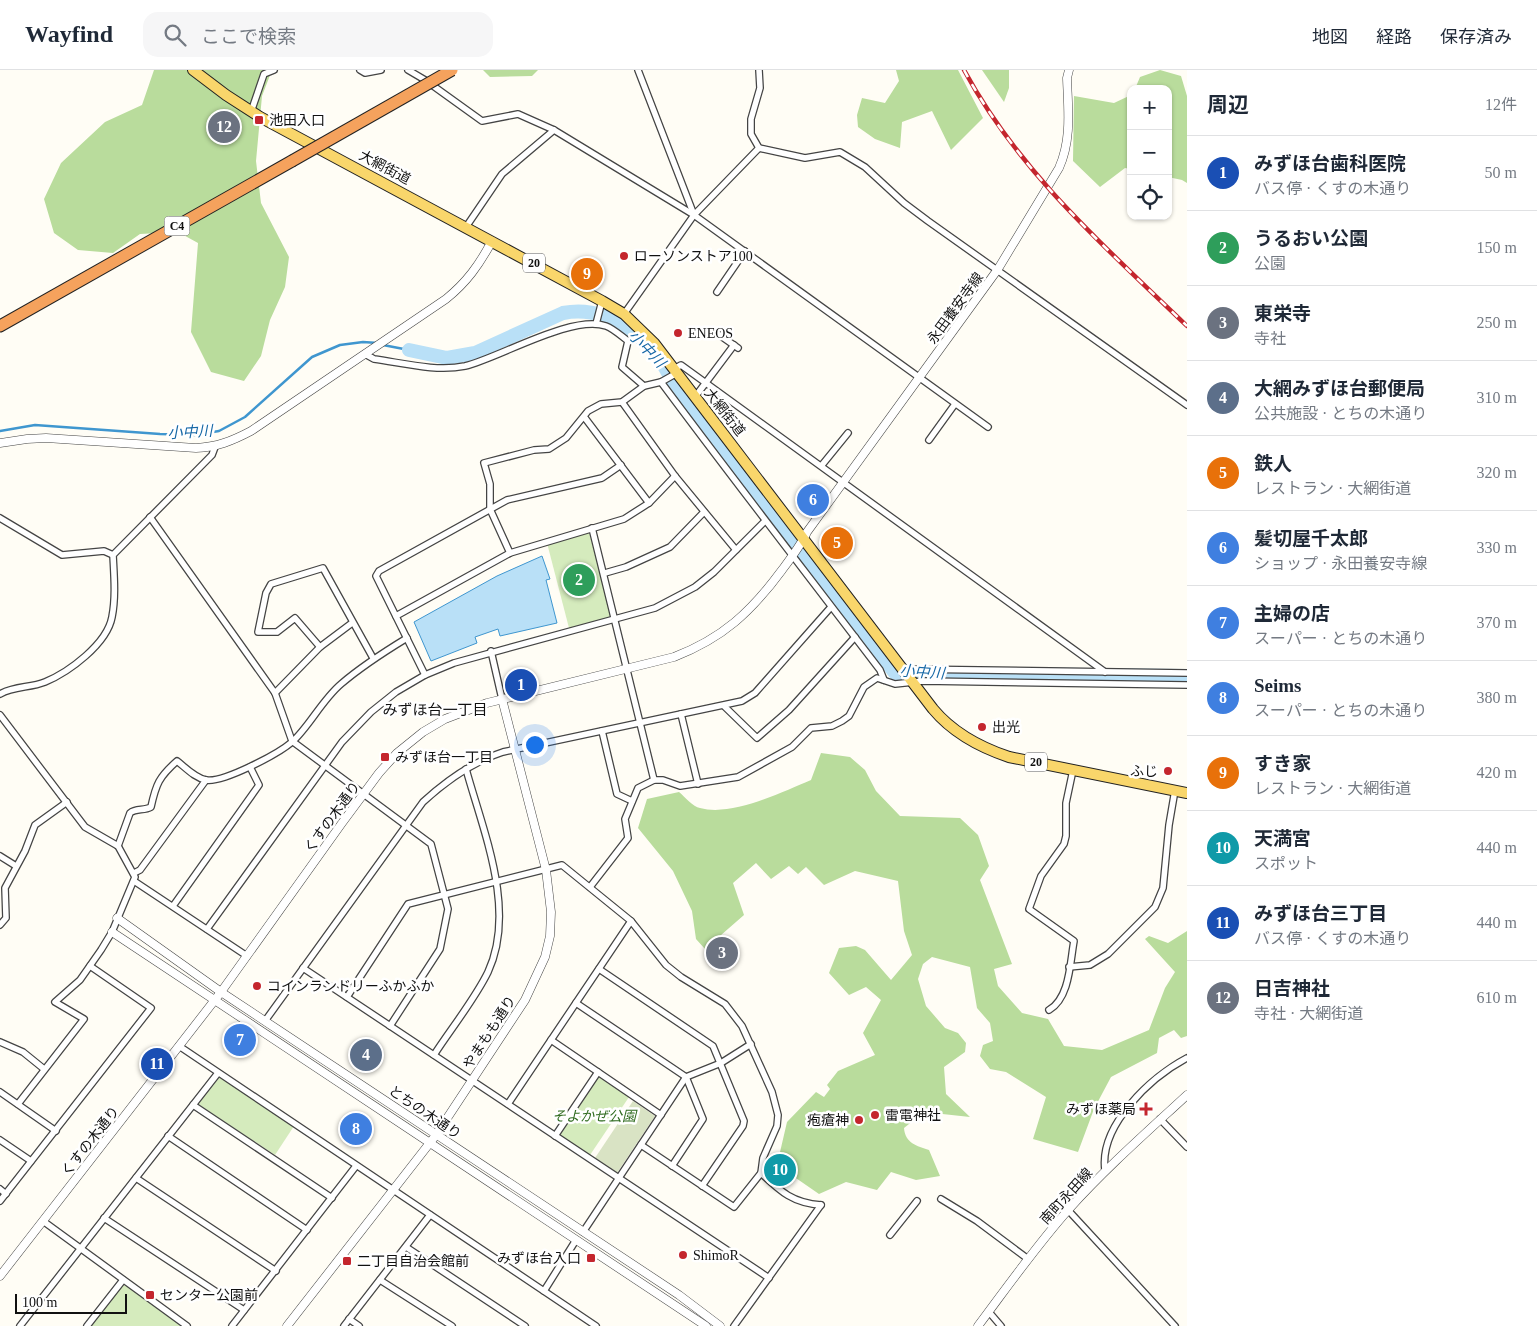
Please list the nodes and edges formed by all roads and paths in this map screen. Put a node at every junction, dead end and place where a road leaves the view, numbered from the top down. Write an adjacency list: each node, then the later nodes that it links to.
1 (194, 70): 10 (main road, 大網街道 / 20)
2 (274, 70): 10 (street)
3 (360, 70): 4 (street)
4 (381, 70)
5 (408, 70): 11 (street)
6 (452, 70): 22 (highway, C4, bridge)
7 (638, 70): 13 (street)
8 (759, 70): 12 (street)
9 (1068, 70): 17 (street, 永田養安寺線)
10 (251, 112): 14 (main road, 大網街道 / 20)
11 (554, 130): 13 (street); 14 (street)
12 (760, 148): 13 (street); 17 (street)
13 (694, 215): 16 (street); 20 (street)
14 (466, 227): 15 (main road, 大網街道 / 20)
15 (492, 241): 19 (main road, 大網街道 / 20); 24 (street)
16 (745, 251): 18 (street); 26 (street)
17 (998, 269): 26 (street, 永田養安寺線); 33 (street)
18 (717, 292)
19 (602, 301): 20 (main road, 大網街道 / 20); 21 (street)
20 (624, 314): 25 (main road, 大網街道 / 20)
21 (596, 324): 24 (street); 29 (street)
22 (0, 326)
23 (718, 334): 28 (street)
24 (365, 354): 39 (street)
25 (675, 371): 27 (street); 28 (street); 30 (main road, 大網街道 / 20)
26 (919, 378): 32 (street); 43 (street, 永田養安寺線)
27 (661, 382): 29 (street); 49 (street)
28 (707, 384): 30 (street); 41 (street)
29 (644, 386): 31 (street)
30 (695, 397): 51 (main road, 大網街道 / 20)
31 (622, 402): 34 (street); 42 (street)
32 (955, 404): 35 (street); 37 (street)
33 (1187, 405)
34 (584, 418): 40 (street); 45 (street)
35 (988, 428)
36 (848, 433): 41 (street)
37 (929, 440)
38 (0, 443): 39 (street)
39 (215, 447): 47 (street)
40 (621, 465): 44 (street); 45 (street)
41 (822, 465): 43 (street)
42 (675, 476): 44 (street); 46 (street)
43 (844, 481): 51 (street, 永田養安寺線); 68 (street)
44 (650, 503): 50 (street)
45 (490, 509): 53 (street); 58 (street)
46 (704, 512): 52 (street); 56 (street)
47 (150, 517): 54 (street); 74 (street)
48 (0, 518): 54 (street)
49 (765, 521): 52 (street); 55 (street)
50 (592, 528): 53 (street); 56 (street)
51 (804, 538): 55 (street, くすの木通り); 67 (main road, 大網街道 / 20)
52 (736, 550): 59 (street)
53 (510, 553): 58 (street)
54 (113, 554): 75 (street)
55 (793, 555): 57 (street); 66 (street, くすの木通り)
56 (605, 573): 59 (street)
57 (831, 607): 61 (street); 77 (street)
58 (396, 616): 62 (street)
59 (615, 619): 64 (street); 66 (street)
60 (352, 624): 63 (street); 63 (street); 65 (street)
61 (855, 637): 71 (street); 77 (street)
62 (407, 638): 65 (street); 70 (street)
63 (320, 647): 74 (street)
64 (491, 651): 70 (street); 76 (street)
65 (373, 658): 82 (street)
66 (627, 669): 76 (street, くすの木通り); 80 (street)
67 (903, 669): 68 (street); 72 (main road, 大網街道 / 20)
68 (1105, 672): 69 (street)
69 (1187, 672)
70 (425, 675): 84 (street)
71 (884, 680): 72 (street); 90 (street)
72 (912, 681): 73 (street); 87 (main road, 大網街道 / 20)
73 (1187, 685)
74 (274, 693): 82 (street)
75 (0, 694)
76 (502, 699): 83 (street, やまもも通り); 93 (street, くすの木通り)
77 (724, 706): 78 (street)
78 (680, 714): 80 (street); 90 (street)
79 (0, 715): 95 (street)
80 (641, 723): 81 (street); 89 (street)
81 (602, 731): 83 (street); 94 (street)
82 (292, 742): 84 (street); 85 (street)
83 (515, 749): 86 (street); 100 (street, やまもも通り)
84 (324, 765): 93 (street); 110 (street)
85 (250, 767): 88 (street); 106 (street)
86 (466, 769): 96 (street); 103 (street)
87 (1073, 770): 91 (main road, 大網街道 / 20); 114 (street)
88 (206, 780): 97 (street); 101 (street)
89 (654, 780): 90 (street); 94 (street)
90 (698, 784)
91 (1175, 790): 92 (main road, 大網街道 / 20); 114 (street)
92 (1187, 793)
93 (363, 794): 96 (street); 112 (street, くすの木通り)
94 (632, 801): 104 (street)
95 (67, 802): 97 (street); 99 (street)
96 (406, 826): 105 (street); 115 (street)
97 (118, 846): 101 (street)
98 (0, 856): 99 (street)
99 (16, 866): 109 (street)
100 (546, 870): 103 (street); 104 (street); 135 (street, やまもも通り)
101 (134, 874): 102 (street)
102 (134, 881): 106 (street); 107 (street)
103 (496, 882): 105 (street); 128 (street)
104 (590, 887): 108 (street)
105 (445, 895): 118 (street); 123 (street)
106 (173, 906): 110 (street)
107 (116, 918): 111 (street); 117 (street, とちの木通り)
108 (631, 921): 116 (street); 126 (street)
109 (0, 925)
110 (207, 929): 112 (street)
111 (112, 932): 113 (street); 119 (street, とちの木通り)
112 (247, 956): 117 (street, くすの木通り)
113 (90, 966): 131 (street); 143 (street)
114 (1069, 967): 121 (street)
115 (304, 968): 118 (street); 122 (street)
116 (598, 969): 120 (street); 130 (street)
117 (221, 992): 119 (street, くすの木通り); 122 (street, とちの木通り)
118 (346, 997): 123 (street)
119 (216, 1000): 127 (street, くすの木通り); 148 (street, とちの木通り)
120 (576, 1003): 124 (street); 134 (street)
121 (1048, 1010)
122 (265, 1021): 144 (street, とちの木通り)
123 (390, 1026): 128 (street)
124 (551, 1040): 132 (street); 139 (street)
125 (0, 1042): 131 (street)
126 (751, 1044): 130 (street); 155 (street)
127 (179, 1046): 133 (street); 169 (street, くすの木通り)
128 (434, 1055): 135 (street)
129 (1187, 1058): 154 (street)
130 (721, 1064): 134 (street); 158 (street)
131 (44, 1068): 138 (street)
132 (598, 1072): 141 (street); 146 (street)
133 (218, 1073): 140 (street); 152 (street)
134 (686, 1077): 141 (street); 153 (street)
135 (473, 1080): 139 (street); 144 (street, やまもも通り)
136 (0, 1092): 138 (street)
137 (1187, 1095): 142 (street, 南町永田線)
138 (18, 1104): 143 (street)
139 (508, 1104): 146 (street)
140 (193, 1105): 145 (street); 162 (street)
141 (661, 1115): 149 (street)
142 (1160, 1119): 150 (street); 154 (street, 南町永田線)
143 (56, 1131): 151 (street)
144 (436, 1135): 148 (street, やまもも通り); 171 (street, とちの木通り)
145 (168, 1136): 156 (street); 170 (street)
146 (555, 1136): 157 (street)
147 (0, 1140): 151 (street)
148 (430, 1143): 160 (street, やまもも通り); 173 (street, とちの木通り)
149 (641, 1145): 153 (street); 157 (street)
150 (1187, 1147)
151 (31, 1161): 161 (street)
152 (356, 1166): 160 (street); 162 (street)
153 (672, 1166): 158 (street)
154 (1105, 1170): 166 (street, 南町永田線)
155 (761, 1173): 158 (street); 179 (street)
156 (136, 1178): 168 (street); 177 (street)
157 (618, 1178): 171 (street); 179 (street)
158 (702, 1186)
159 (0, 1189): 161 (street)
160 (393, 1190): 167 (street); 191 (street, やまもも通り)
161 (6, 1194): 165 (street)
162 (332, 1198): 170 (street)
163 (941, 1199): 176 (street)
164 (917, 1200): 172 (street)
165 (0, 1201)
166 (1068, 1210): 176 (street, 南町永田線); 201 (street)
167 (430, 1215): 174 (street); 182 (street)
168 (104, 1218): 175 (street); 183 (street)
169 (42, 1221): 175 (street); 178 (street, くすの木通り)
170 (307, 1230): 177 (street)
171 (583, 1232): 197 (street, とちの木通り)
172 (890, 1235)
173 (576, 1240): 182 (street); 186 (street, とちの木通り)
174 (406, 1247): 181 (street); 195 (street)
175 (80, 1250): 180 (street); 187 (street)
176 (1028, 1259): 184 (street, 南町永田線)
177 (276, 1270): 183 (street)
178 (0, 1276)
179 (769, 1278): 198 (street)
180 (123, 1280): 188 (street); 189 (street)
181 (380, 1280): 185 (street); 194 (street)
182 (544, 1291): 196 (street)
183 (244, 1310): 190 (street)
184 (989, 1312): 199 (street, 南町永田線); 200 (street)
185 (349, 1319): 192 (street); 193 (street)
186 (703, 1325)
187 (20, 1326)
188 (88, 1326)
189 (188, 1326)
190 (232, 1326)
191 (288, 1326)
192 (344, 1326)
193 (359, 1326)
194 (452, 1326)
195 (525, 1326)
196 (596, 1326)
197 (720, 1326)
198 (734, 1326)
199 (978, 1326)
200 (1001, 1326)
201 (1176, 1326)

